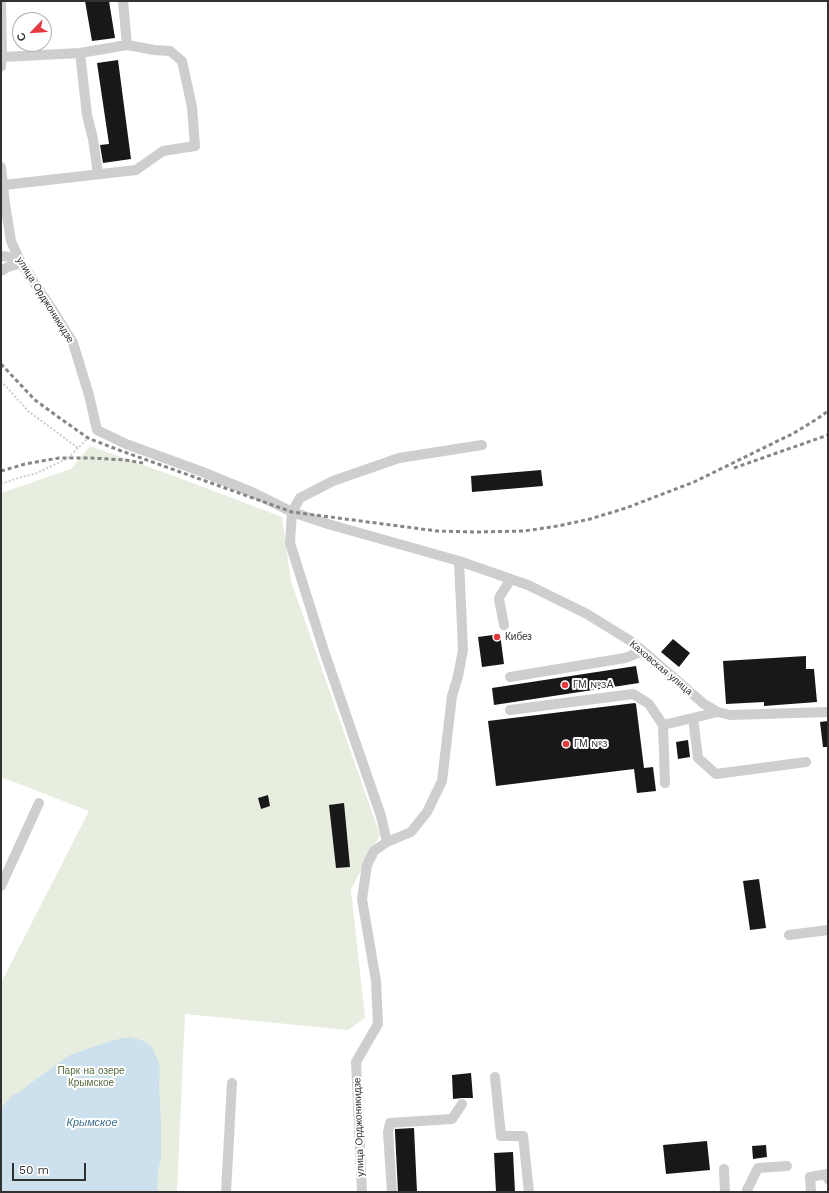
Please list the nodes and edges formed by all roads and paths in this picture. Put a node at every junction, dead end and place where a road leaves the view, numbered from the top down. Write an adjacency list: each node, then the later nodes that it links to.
1 (1, 1): 5 (street)
2 (123, 1): 3 (street)
3 (126, 45): 4 (street); 7 (street)
4 (80, 53): 5 (street); 7 (street)
5 (2, 62)
6 (1, 168): 8 (street, улица Орджоникидзе)
7 (98, 174): 8 (street)
8 (4, 185): 10 (street, улица Орджоникидзе)
9 (1, 256): 10 (street)
10 (21, 263): 11 (street); 13 (street, улица Орджоникидзе)
11 (1, 271)
12 (1, 381): 15 (path)
13 (97, 430): 15 (path); 17 (street, Каховская улица)
14 (482, 446): 17 (street)
15 (78, 448): 16 (path)
16 (1, 484)
17 (292, 512): 18 (street, Каховская улица); 31 (street)
18 (459, 561): 19 (street, Каховская улица); 31 (street)
19 (511, 579): 20 (street); 21 (street, Каховская улица)
20 (504, 625)
21 (643, 651): 22 (street); 24 (street, Каховская улица)
22 (510, 677)
23 (510, 710): 27 (street)
24 (718, 712): 25 (street, Каховская улица); 26 (street)
25 (828, 712)
26 (693, 718): 27 (street); 28 (street)
27 (663, 725): 29 (street)
28 (806, 762)
29 (665, 783)
30 (39, 803): 32 (street)
31 (387, 842): 42 (street, улица Орджоникидзе)
32 (1, 886)
33 (828, 930): 34 (street)
34 (788, 935)
35 (495, 1077): 44 (street)
36 (232, 1083): 41 (street)
37 (462, 1104): 43 (street)
38 (787, 1166): 46 (street)
39 (724, 1169): 45 (street)
40 (828, 1179): 47 (street)
41 (226, 1192)
42 (362, 1192)
43 (392, 1192)
44 (529, 1192)
45 (725, 1192)
46 (747, 1192)
47 (811, 1192)

